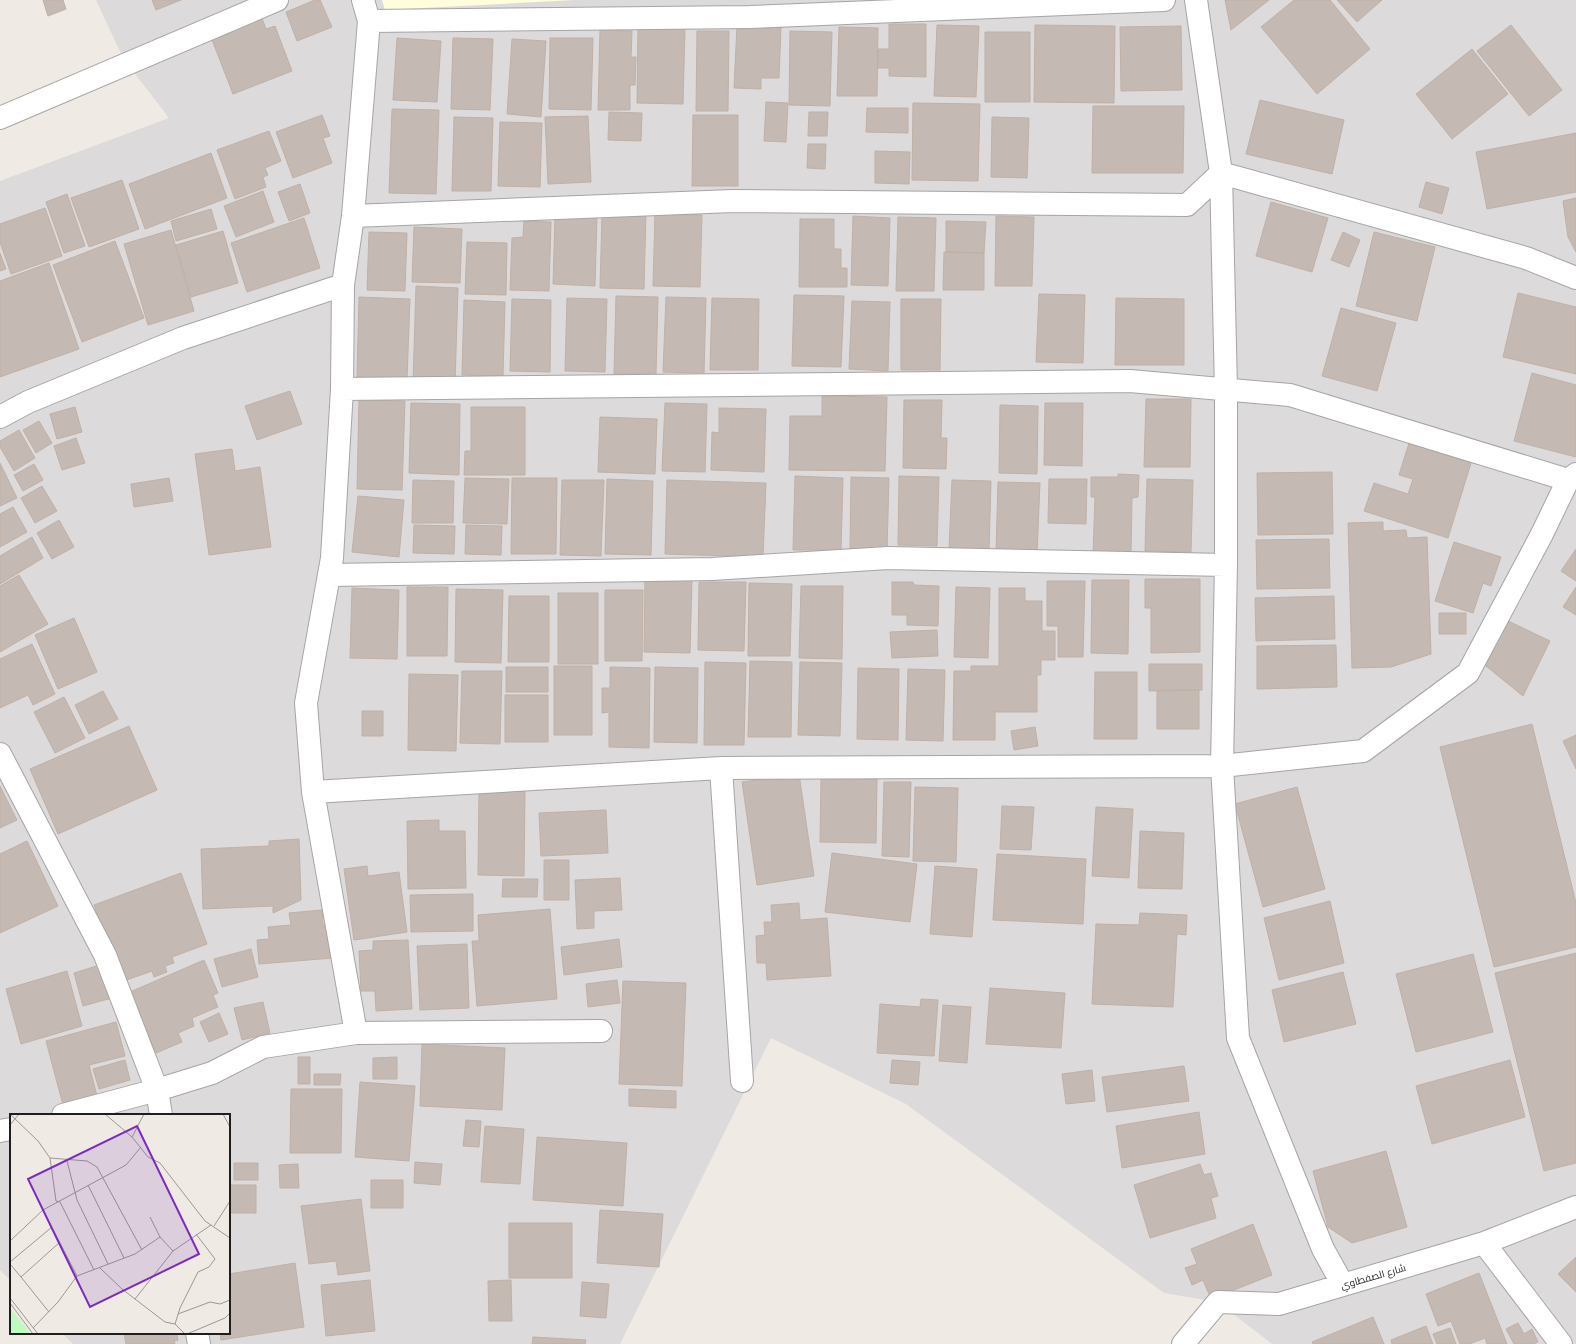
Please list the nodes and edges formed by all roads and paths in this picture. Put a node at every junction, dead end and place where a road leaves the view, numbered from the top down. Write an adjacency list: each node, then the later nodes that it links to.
1 (277, 0): 8 (street)
2 (363, 0): 7 (street)
3 (1164, 0): 5 (street)
4 (1196, 0): 9 (street)
5 (981, 4): 6 (street)
6 (795, 8): 7 (street)
7 (368, 21): 10 (street)
8 (0, 118)
9 (1220, 173): 10 (street); 11 (street); 14 (street)
10 (353, 216): 12 (street)
11 (1576, 278)
12 (343, 285): 13 (street); 15 (street)
13 (342, 389): 14 (street); 18 (street)
14 (1226, 390): 16 (street); 17 (street)
15 (0, 417)
16 (1572, 477): 20 (street)
17 (1226, 565): 18 (street); 20 (street)
18 (329, 575): 22 (street)
19 (0, 754): 26 (street)
20 (1222, 766): 21 (street); 33 (street)
21 (721, 768): 22 (street); 25 (street)
22 (314, 792): 24 (street)
23 (601, 1031): 24 (street)
24 (356, 1033): 26 (street)
25 (742, 1081)
26 (157, 1090): 27 (street); 28 (street)
27 (67, 1114)
28 (161, 1114)
29 (10, 1129): 30 (street)
30 (0, 1132)
31 (1576, 1207): 32 (street, شارع الصفطاوي)
32 (1484, 1243): 33 (street, شارع الصفطاوي); 37 (street)
33 (1343, 1285): 36 (street, شارع الصفطاوي)
34 (197, 1334): 35 (street)
35 (199, 1344)
36 (1183, 1344)
37 (1561, 1344)

